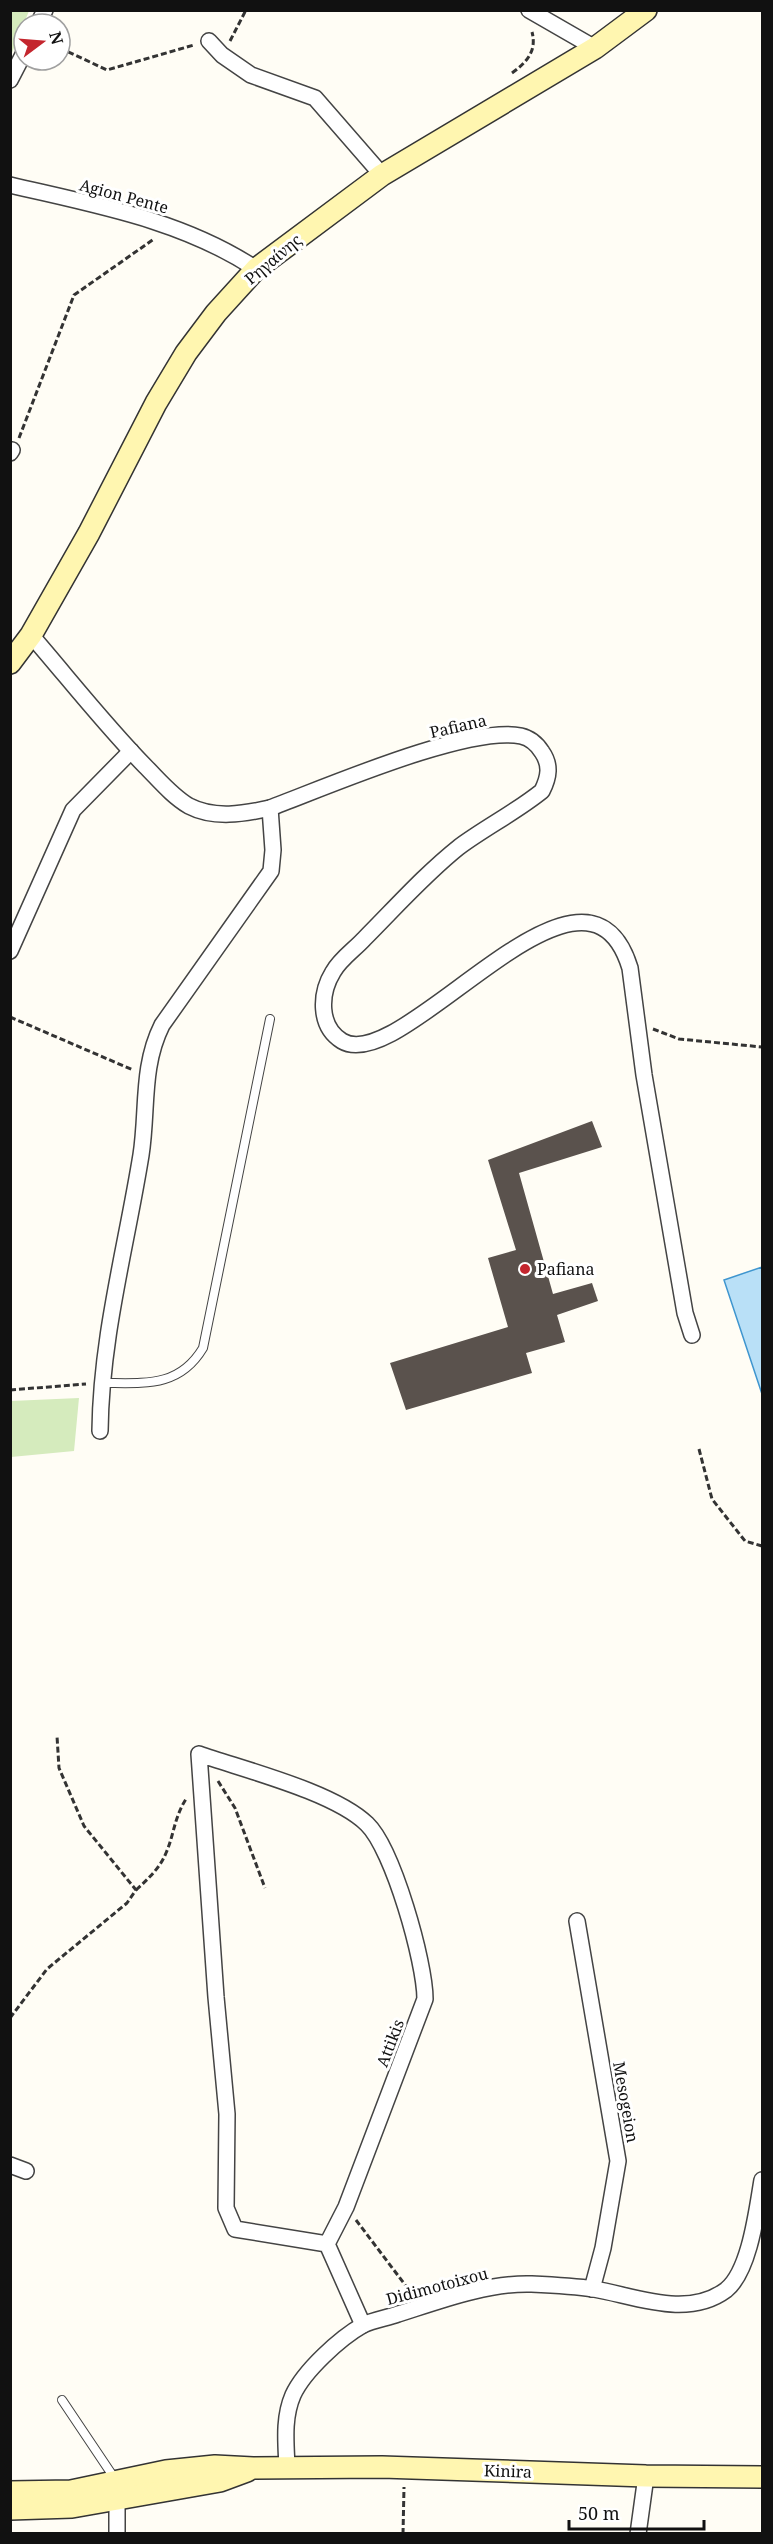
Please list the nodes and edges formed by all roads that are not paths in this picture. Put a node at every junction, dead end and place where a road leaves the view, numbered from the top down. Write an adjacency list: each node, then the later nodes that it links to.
1 (529, 10): 4 (street)
2 (646, 10): 4 (street, Ρηγαίνης)
3 (209, 41): 5 (street)
4 (596, 48): 5 (street, Ρηγαίνης)
5 (382, 175): 7 (street, Ρηγαίνης)
6 (10, 185): 7 (street, Agion Pente)
7 (256, 269): 8 (street, Ρηγαίνης)
8 (31, 636): 9 (street, Ρηγαίνης); 10 (street, Pafiana)
9 (10, 663)
10 (131, 751): 11 (street, Pafiana); 12 (street)
11 (270, 808): 14 (street, Pafiana); 15 (street)
12 (10, 951)
13 (270, 1019): 15 (lane)
14 (692, 1335)
15 (100, 1383): 16 (street)
16 (100, 1431)
17 (577, 1921): 22 (street, Mesogeion)
18 (10, 2165): 19 (street)
19 (26, 2171)
20 (762, 2180): 22 (street, Didimotoixou)
21 (327, 2244): 21 (street, Attikis); 23 (street)
22 (592, 2289): 23 (street, Didimotoixou)
23 (363, 2325): 25 (street, Didimotoixou)
24 (63, 2400): 28 (lane)
25 (287, 2467): 26 (street, Kinira); 28 (street, Kinira)
26 (646, 2476): 27 (street, Kinira); 32 (street)
27 (762, 2477)
28 (117, 2490): 29 (street, Kinira); 30 (street, Kinira); 31 (street)
29 (10, 2492)
30 (10, 2509)
31 (117, 2534)
32 (638, 2534)

